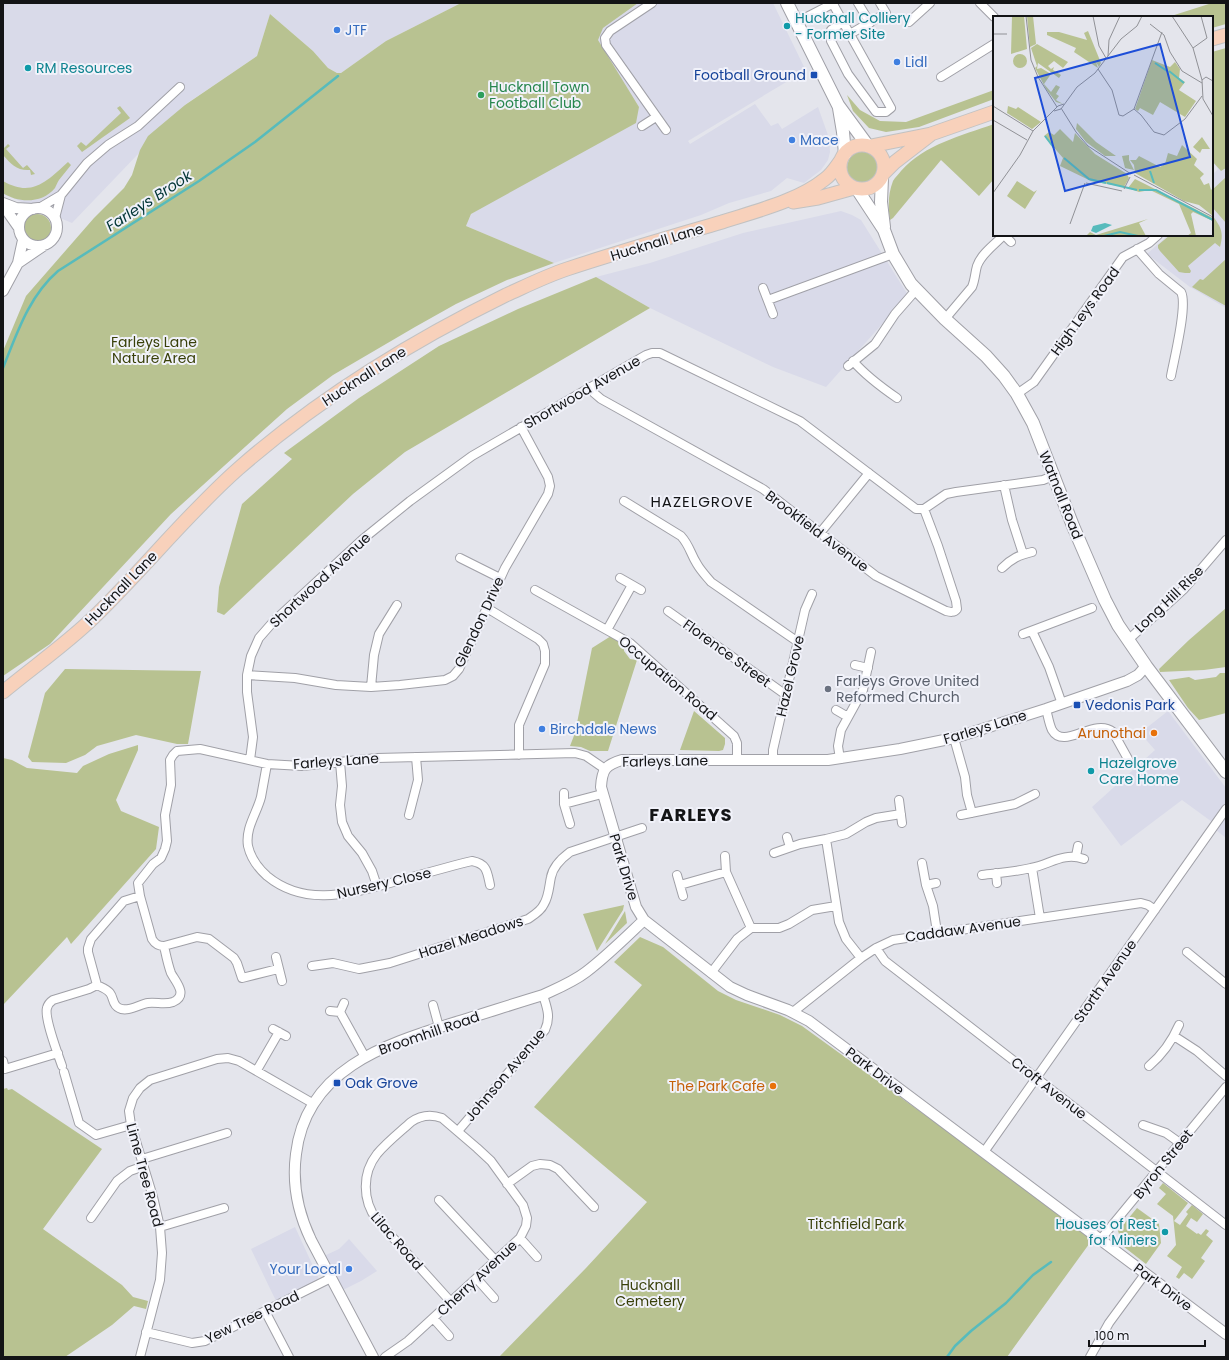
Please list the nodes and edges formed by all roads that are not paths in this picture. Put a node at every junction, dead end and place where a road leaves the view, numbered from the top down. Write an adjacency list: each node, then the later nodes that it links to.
1 (652, 3): 21 (street)
2 (787, 3): 9 (main road)
3 (858, 3): 12 (street)
4 (880, 3): 12 (street)
5 (930, 3): 11 (street)
6 (980, 3): 8 (street)
7 (834, 4): 9 (street); 10 (street)
8 (993, 16)
9 (797, 22): 19 (main road)
10 (843, 22): 13 (street); 13 (street)
11 (909, 22)
12 (870, 23): 13 (street)
13 (850, 34)
14 (1226, 35): 15 (main road)
15 (1213, 39)
16 (993, 45): 17 (street)
17 (941, 77)
18 (180, 87): 29 (street)
19 (838, 105): 25 (main road); 26 (main road)
20 (993, 112): 24 (main road)
21 (656, 117): 22 (street); 23 (street)
22 (642, 126)
23 (666, 130)
24 (931, 134): 25 (main road); 27 (main road)
25 (869, 146): 26 (main road); 27 (main road)
26 (843, 157): 28 (main road); 31 (main road, Hucknall Lane)
27 (883, 176): 28 (main road); 35 (main road, Watnall Road)
28 (856, 189): 31 (main road, Hucknall Lane); 35 (main road, Watnall Road)
29 (61, 195): 32 (street); 33 (street)
30 (3, 204): 32 (street); 34 (street)
31 (775, 205): 86 (main road, Hucknall Lane)
32 (36, 208): 33 (street); 34 (street)
33 (55, 218): 41 (street)
34 (19, 228): 39 (street)
35 (884, 230): 43 (main road, Watnall Road)
36 (1003, 236): 50 (street)
37 (1005, 236): 40 (street)
38 (1157, 236): 42 (street, High Leys Road)
39 (23, 240): 41 (street); 44 (street)
40 (1011, 242)
41 (46, 245): 44 (street)
42 (1137, 249): 51 (street); 53 (street, High Leys Road)
43 (893, 254): 46 (main road, Watnall Road); 48 (street)
44 (18, 263): 47 (street)
45 (763, 288): 48 (street)
46 (916, 290): 50 (main road, Watnall Road); 54 (street)
47 (3, 291)
48 (768, 300): 49 (street)
49 (773, 314)
50 (945, 319): 53 (main road, Watnall Road)
51 (1171, 376)
52 (590, 387): 55 (street, Shortwood Avenue); 56 (street, Shortwood Avenue); 61 (street, Brookfield Avenue)
53 (1017, 394): 57 (main road, Watnall Road)
54 (897, 398)
55 (521, 427): 67 (street, Glendon Drive); 87 (street, Shortwood Avenue)
56 (869, 473): 60 (street, Shortwood Avenue); 61 (street)
57 (1053, 476): 58 (street); 80 (main road, Watnall Road)
58 (1004, 485): 60 (street); 64 (street)
59 (624, 502): 81 (street)
60 (924, 510): 61 (street, Brookfield Avenue)
61 (820, 533)
62 (1226, 540): 80 (street, Long Hill Rise)
63 (1032, 552): 64 (street)
64 (1023, 554): 66 (street)
65 (460, 558): 67 (street)
66 (1002, 568)
67 (500, 578): 74 (street, Glendon Drive)
68 (620, 578): 69 (street)
69 (632, 585): 71 (street); 77 (street)
70 (535, 590): 77 (street, Occupation Road)
71 (641, 590)
72 (812, 594): 81 (street, Hazel Grove)
73 (397, 605): 89 (street)
74 (487, 608): 89 (street, Glendon Drive); 97 (street)
75 (1092, 608): 78 (street)
76 (668, 610): 91 (street, Florence Street)
77 (607, 630): 101 (street, Occupation Road)
78 (1032, 631): 79 (street); 92 (street)
79 (1023, 634)
80 (1128, 640): 84 (main road, Watnall Road)
81 (798, 642): 91 (street, Hazel Grove)
82 (871, 652): 85 (street)
83 (855, 665): 85 (street)
84 (1146, 666): 92 (street, Farleys Lane); 107 (main road, Watnall Road)
85 (868, 668): 95 (street)
86 (28, 671): 88 (main road, Hucknall Lane); 90 (main road, Hucknall Lane)
87 (247, 675): 89 (street, Glendon Drive); 100 (street, Shortwood Avenue)
88 (3, 685)
89 (371, 687)
90 (3, 692)
91 (786, 695): 102 (street, Hazel Grove)
92 (1062, 704): 93 (street, Farleys Lane)
93 (1046, 709): 96 (street, Farleys Lane); 103 (street)
94 (836, 710): 95 (street)
95 (848, 717): 99 (street)
96 (954, 738): 99 (street, Farleys Lane); 114 (street)
97 (520, 755): 98 (street, Farleys Lane); 106 (street, Farleys Lane)
98 (416, 757): 104 (street, Farleys Lane); 116 (street)
99 (840, 759): 102 (street, Farleys Lane)
100 (250, 760): 105 (street, Farleys Lane); 142 (street, Farleys Lane)
101 (737, 760): 102 (street, Farleys Lane); 106 (street, Farleys Lane)
102 (774, 760)
103 (1128, 760)
104 (340, 762): 105 (street, Farleys Lane); 141 (street)
105 (267, 764): 141 (street, Nursery Close)
106 (605, 769): 109 (street, Park Drive)
107 (1226, 772)
108 (564, 793): 112 (street)
109 (602, 794): 112 (street); 121 (street, Park Drive)
110 (1035, 794): 114 (street)
111 (899, 800): 115 (street)
112 (564, 804): 118 (street)
113 (1226, 809): 145 (street, Storth Avenue)
114 (972, 813): 117 (street)
115 (901, 814): 119 (street); 123 (street)
116 (409, 815)
117 (961, 815)
118 (570, 824)
119 (902, 824)
120 (642, 828): 121 (street, Hazel Meadows)
121 (615, 837): 147 (street, Park Drive); 155 (street, Hazel Meadows)
122 (787, 837): 125 (street)
123 (826, 839): 125 (street); 144 (street)
124 (1078, 846): 128 (street)
125 (790, 847): 126 (street)
126 (774, 853)
127 (725, 856): 132 (street)
128 (1076, 856): 129 (street); 131 (street)
129 (1084, 859)
130 (922, 863): 140 (street)
131 (1032, 868): 133 (street); 146 (street)
132 (726, 872): 139 (street); 148 (street)
133 (996, 873): 135 (street); 137 (street)
134 (677, 875): 139 (street)
135 (982, 875)
136 (936, 883): 140 (street)
137 (997, 883)
138 (490, 885): 141 (street, Nursery Close)
139 (680, 885): 143 (street)
140 (926, 885): 149 (street)
141 (377, 886)
142 (140, 896): 150 (street); 160 (street)
143 (683, 896)
144 (836, 906): 148 (street); 154 (street)
145 (1155, 910): 146 (street, Caddaw Avenue); 177 (street, Storth Avenue)
146 (1040, 918): 149 (street, Caddaw Avenue)
147 (644, 920): 157 (street, Park Drive); 161 (street, Broomhill Road)
148 (751, 928): 157 (street)
149 (937, 932): 151 (street, Caddaw Avenue)
150 (164, 946): 156 (street); 160 (street)
151 (876, 948): 154 (street, Caddaw Avenue); 177 (street, Croft Avenue)
152 (1187, 952): 159 (street)
153 (276, 957): 156 (street)
154 (861, 958): 166 (street, Caddaw Avenue)
155 (312, 966)
156 (278, 969): 158 (street)
157 (711, 973): 166 (street, Park Drive)
158 (282, 981)
159 (1226, 984)
160 (97, 985): 171 (street)
161 (543, 995): 168 (street, Broomhill Road); 184 (street, Johnson Avenue)
162 (344, 1003): 165 (street)
163 (432, 1005): 168 (street)
164 (330, 1011): 165 (street)
165 (340, 1012): 172 (street)
166 (793, 1012): 187 (street, Park Drive)
167 (1179, 1025): 170 (street)
168 (439, 1028): 172 (street, Broomhill Road)
169 (279, 1033): 175 (street)
170 (1174, 1036): 174 (street); 176 (street)
171 (58, 1053): 173 (street); 178 (street)
172 (365, 1056): 181 (street, Broomhill Road)
173 (3, 1061)
174 (1149, 1066)
175 (257, 1070): 181 (street, Lime Tree Road); 182 (street, Lime Tree Road)
176 (1226, 1076)
177 (1036, 1078): 187 (street, Storth Avenue); 189 (street, Croft Avenue)
178 (66, 1081): 179 (street); 182 (street)
179 (57, 1083)
180 (1226, 1087): 186 (street, Byron Street)
181 (314, 1104): 202 (street, Broomhill Road)
182 (131, 1125): 188 (street, Lime Tree Road)
183 (1143, 1125): 186 (street)
184 (458, 1131): 190 (street, Cherry Avenue); 205 (street, Lilac Road)
185 (227, 1133): 188 (street)
186 (1180, 1143): 189 (street, Byron Street)
187 (984, 1152): 198 (street, Park Drive)
188 (143, 1163): 194 (street); 196 (street, Lime Tree Road)
189 (1157, 1172): 195 (street, Croft Avenue); 198 (street, Byron Street)
190 (508, 1184): 192 (street); 197 (street, Cherry Avenue)
191 (439, 1200): 200 (street)
192 (594, 1206)
193 (224, 1208): 196 (street)
194 (91, 1218)
195 (1226, 1225)
196 (160, 1227): 208 (street, Lime Tree Road)
197 (520, 1238): 199 (street); 200 (street, Cherry Avenue)
198 (1100, 1240): 201 (street, Park Drive)
199 (537, 1257)
200 (496, 1261): 203 (street, Cherry Avenue)
201 (1145, 1274): 209 (street, Park Drive); 215 (street)
202 (331, 1278): 206 (street, Yew Tree Road); 213 (street, Broomhill Road)
203 (477, 1279): 204 (street); 205 (street, Cherry Avenue)
204 (494, 1298)
205 (451, 1302): 207 (street, Cherry Avenue)
206 (265, 1311): 208 (street, Yew Tree Road); 212 (street)
207 (433, 1318): 210 (street); 214 (street, Cherry Avenue)
208 (146, 1332): 211 (street, Lime Tree Road)
209 (1226, 1334)
210 (450, 1336)
211 (140, 1357)
212 (289, 1357)
213 (373, 1357)
214 (385, 1357)
215 (1090, 1357)

